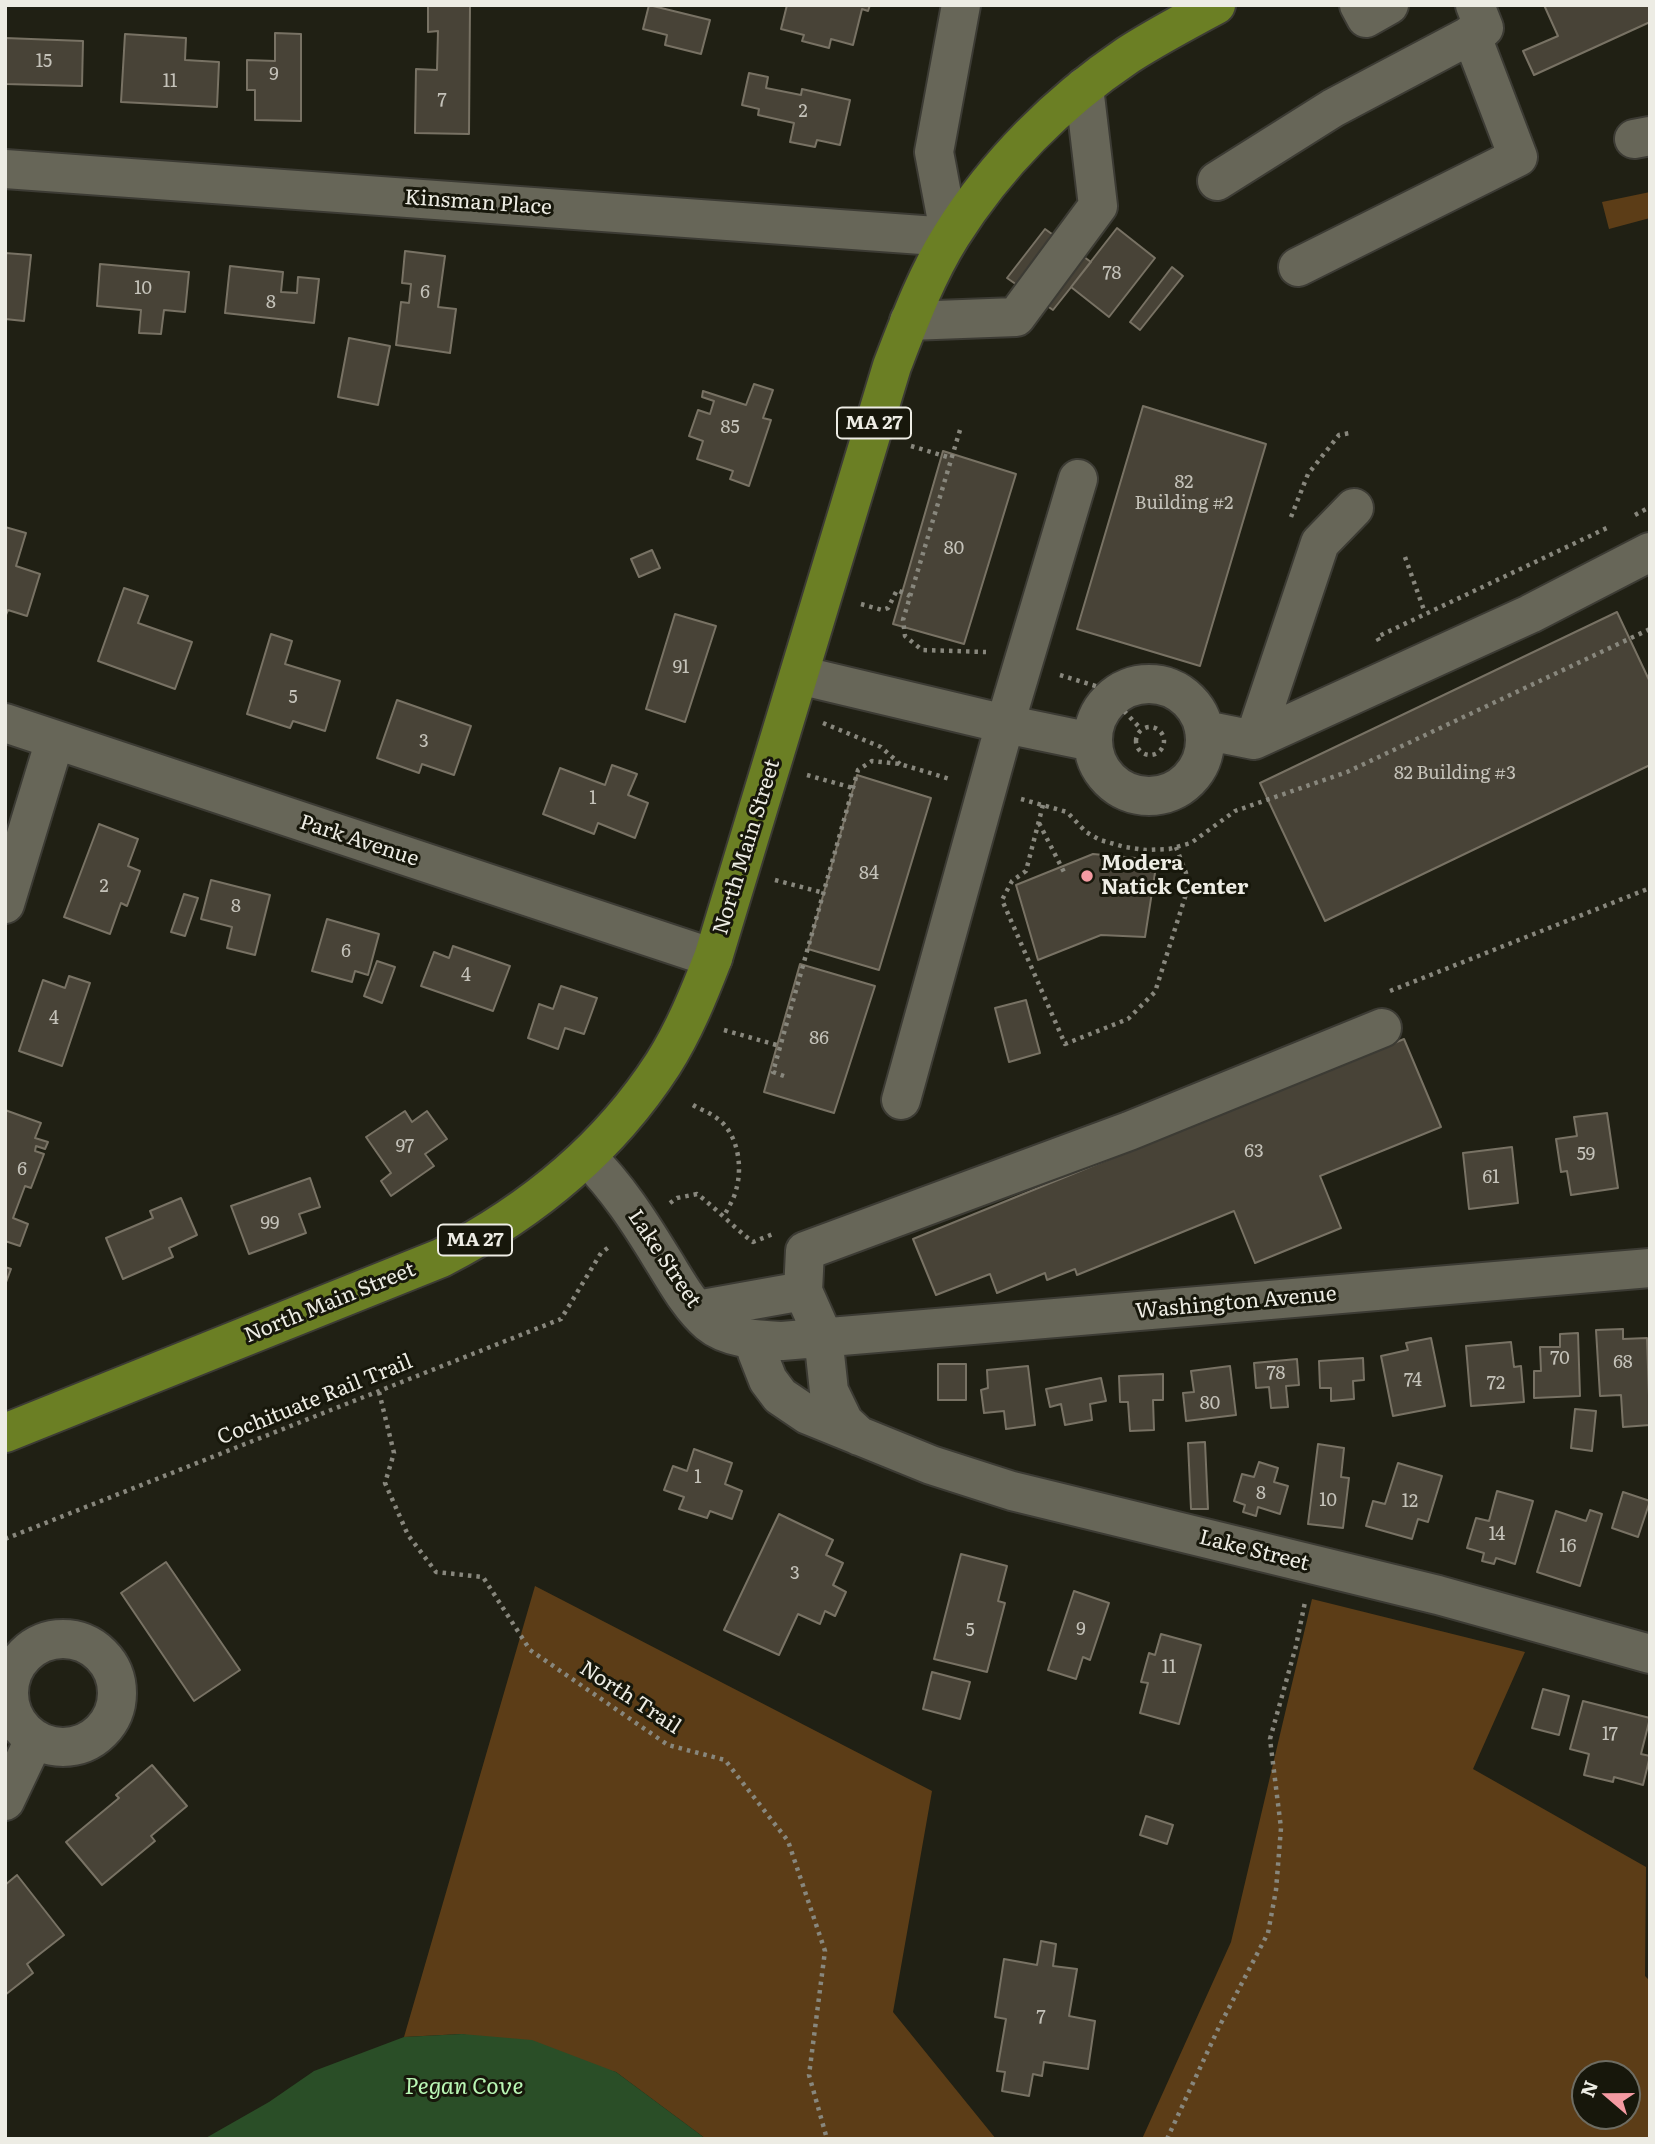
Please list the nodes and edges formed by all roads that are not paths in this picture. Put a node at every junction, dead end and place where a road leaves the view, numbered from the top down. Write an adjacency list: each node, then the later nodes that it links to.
1 (961, 5): 9 (street)
2 (1216, 5): 6 (main road, North Main Street / MA 27)
3 (1359, 5): 4 (street)
4 (1389, 5)
5 (1473, 20): 8 (street); 10 (street)
6 (1083, 87): 9 (main road, North Main Street / MA 27); 11 (street)
7 (5, 169): 9 (street, Kinsman Place)
8 (1217, 181)
9 (950, 237): 11 (main road, North Main Street / MA 27)
10 (1298, 267)
11 (909, 321): 15 (main road, North Main Street / MA 27)
12 (1078, 479): 17 (street)
13 (1354, 508): 20 (street)
14 (1650, 552): 20 (street)
15 (799, 675): 17 (street); 23 (main road, North Main Street / MA 27)
16 (5, 723): 19 (street, Park Avenue)
17 (1005, 724): 21 (street); 25 (street)
18 (1204, 730): 20 (street); 21 (street); 21 (street)
19 (55, 740): 22 (street); 23 (street, Park Avenue)
20 (1254, 740)
21 (1092, 742)
22 (5, 904)
23 (713, 958): 26 (main road, North Main Street / MA 27)
24 (1382, 1028): 28 (street)
25 (901, 1100)
26 (587, 1157): 29 (street, Lake Street); 32 (main road, North Main Street / MA 27)
27 (1650, 1268): 30 (street, Washington Avenue)
28 (803, 1291): 29 (street); 30 (street)
29 (697, 1310): 31 (street, Lake Street)
30 (823, 1336): 31 (street, Lake Street); 33 (street)
31 (756, 1340): 33 (street, Lake Street)
32 (5, 1433)
33 (860, 1438): 34 (street, Lake Street)
34 (1650, 1654)
35 (34, 1740): 36 (street)
36 (5, 1801)

